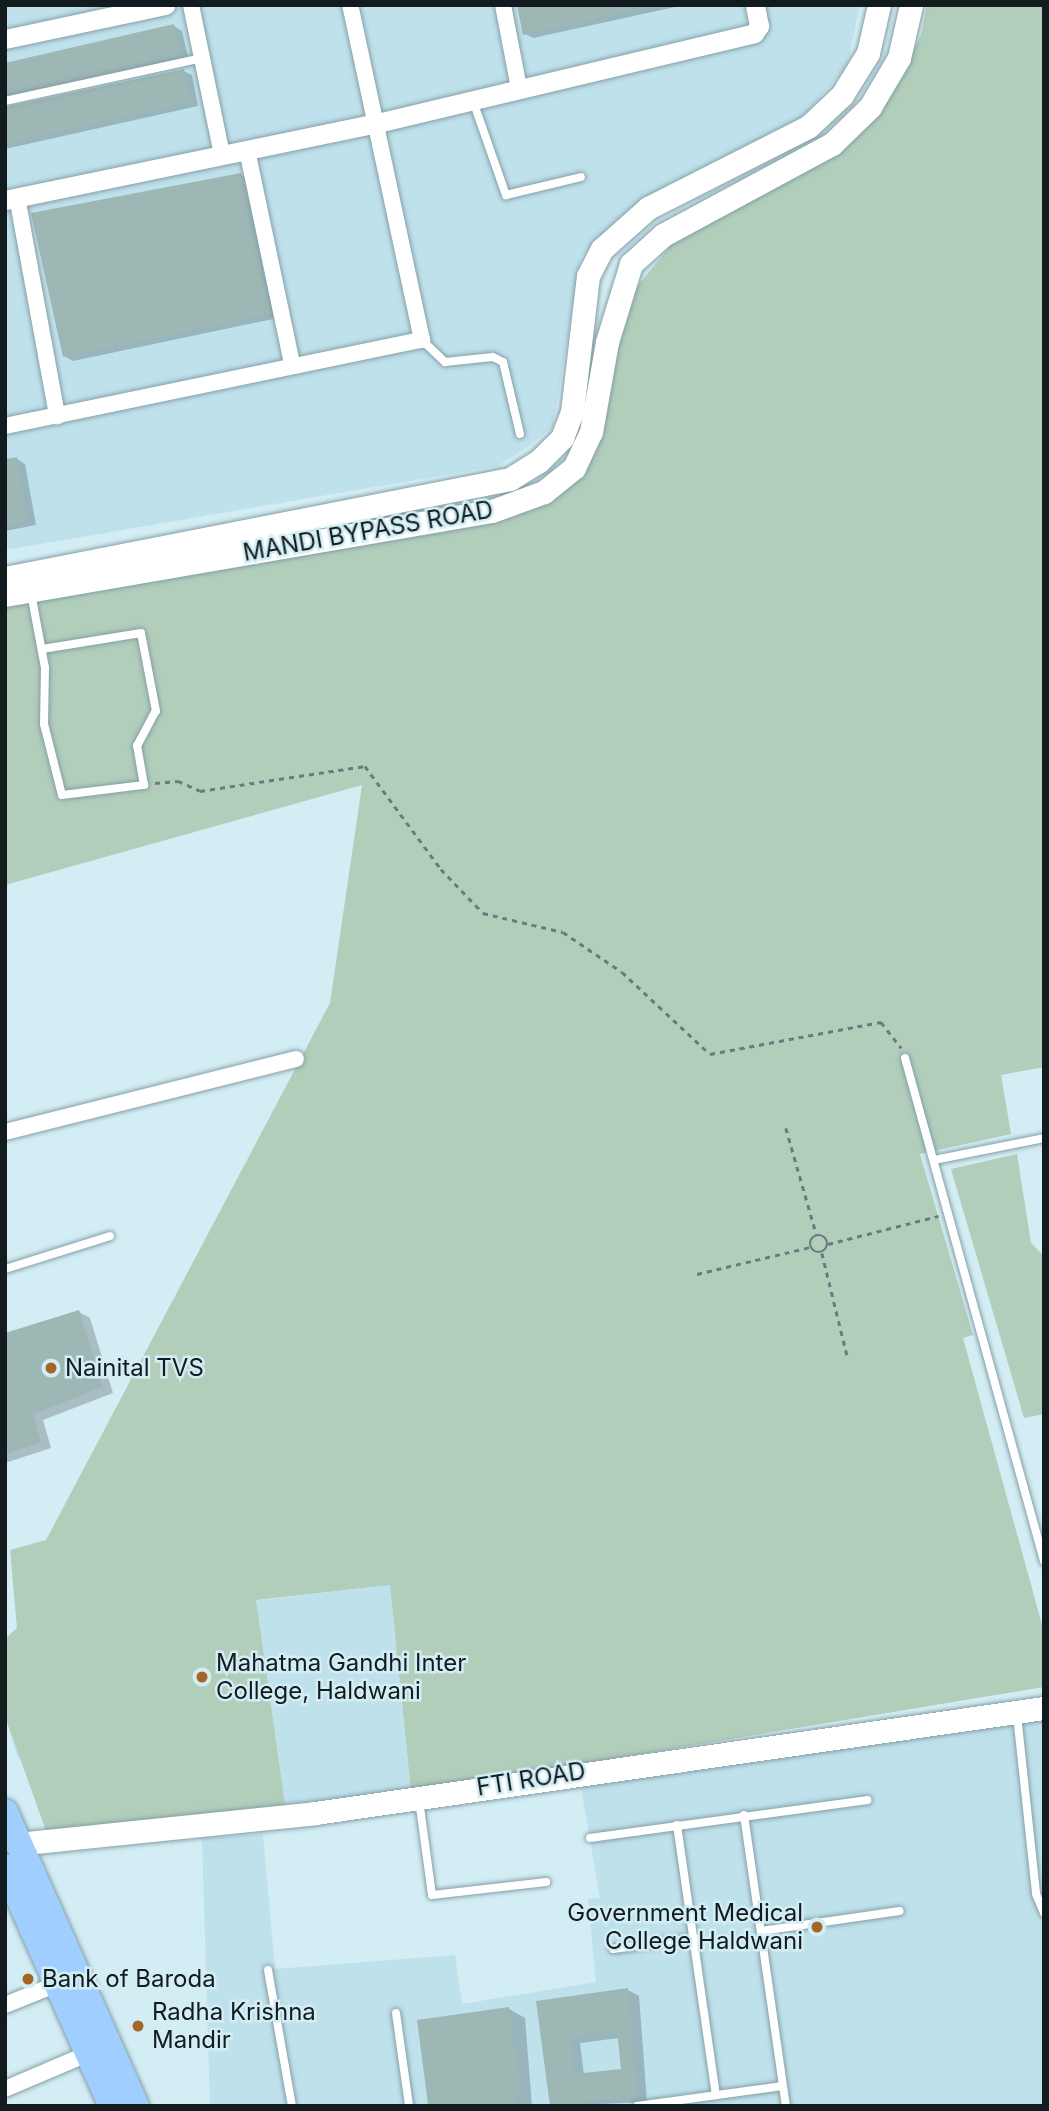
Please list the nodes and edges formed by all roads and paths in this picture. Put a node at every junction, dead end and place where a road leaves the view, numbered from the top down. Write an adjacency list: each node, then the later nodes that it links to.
1 (165, 5): 8 (street)
2 (191, 5): 9 (street)
3 (350, 5): 13 (street)
4 (503, 5): 10 (street)
5 (755, 5): 10 (street)
6 (879, 5): 23 (main road, MANDI BYPASS ROAD)
7 (911, 5): 24 (main road, MANDI BYPASS ROAD)
8 (5, 38)
9 (202, 58): 11 (lane); 15 (street)
10 (519, 88): 12 (street)
11 (5, 101)
12 (473, 101): 13 (street); 16 (lane)
13 (373, 124): 14 (street); 18 (street)
14 (247, 150): 15 (street); 19 (street)
15 (222, 155): 17 (street)
16 (581, 177)
17 (11, 198): 20 (street)
18 (422, 340): 19 (street); 22 (lane)
19 (292, 364): 20 (street)
20 (57, 416): 21 (street)
21 (5, 426)
22 (520, 434)
23 (5, 578)
24 (30, 590): 25 (main road, MANDI BYPASS ROAD); 26 (lane)
25 (5, 595)
26 (42, 649): 27 (lane); 27 (lane)
27 (145, 783): 28 (path)
28 (905, 1058): 33 (lane)
29 (296, 1059): 31 (street)
30 (786, 1128): 36 (path)
31 (5, 1132)
32 (1044, 1138): 33 (lane)
33 (934, 1160): 34 (lane)
34 (948, 1213): 37 (path); 43 (lane)
35 (110, 1236): 40 (lane)
36 (817, 1236): 37 (path); 38 (path)
37 (828, 1244): 39 (path)
38 (810, 1247): 39 (path); 41 (path)
39 (822, 1253): 42 (path)
40 (5, 1269)
41 (698, 1274)
42 (847, 1355)
43 (1044, 1561)
44 (1044, 1708): 45 (main road, FTI ROAD)
45 (1017, 1712): 46 (main road, FTI ROAD); 55 (lane)
46 (418, 1797): 52 (main road, FTI ROAD); 53 (lane)
47 (867, 1800): 49 (lane)
48 (5, 1812): 52 (highway)
49 (744, 1815): 50 (lane); 56 (lane)
50 (677, 1825): 51 (lane); 57 (lane)
51 (590, 1838)
52 (9, 1853): 60 (highway); 69 (highway)
53 (546, 1882)
54 (900, 1911): 56 (lane)
55 (1044, 1913)
56 (761, 1931): 64 (lane)
57 (695, 1938): 58 (lane); 66 (lane)
58 (613, 1949)
59 (268, 1970): 70 (lane)
60 (55, 1985): 61 (street); 63 (highway)
61 (5, 2005)
62 (396, 2013): 71 (lane)
63 (87, 2054): 65 (street); 68 (highway)
64 (783, 2086): 66 (lane); 73 (lane)
65 (5, 2089)
66 (716, 2095): 67 (lane)
67 (655, 2104): 72 (lane)
68 (112, 2106)
69 (136, 2106)
70 (292, 2106)
71 (410, 2106)
72 (637, 2106)
73 (786, 2106)

